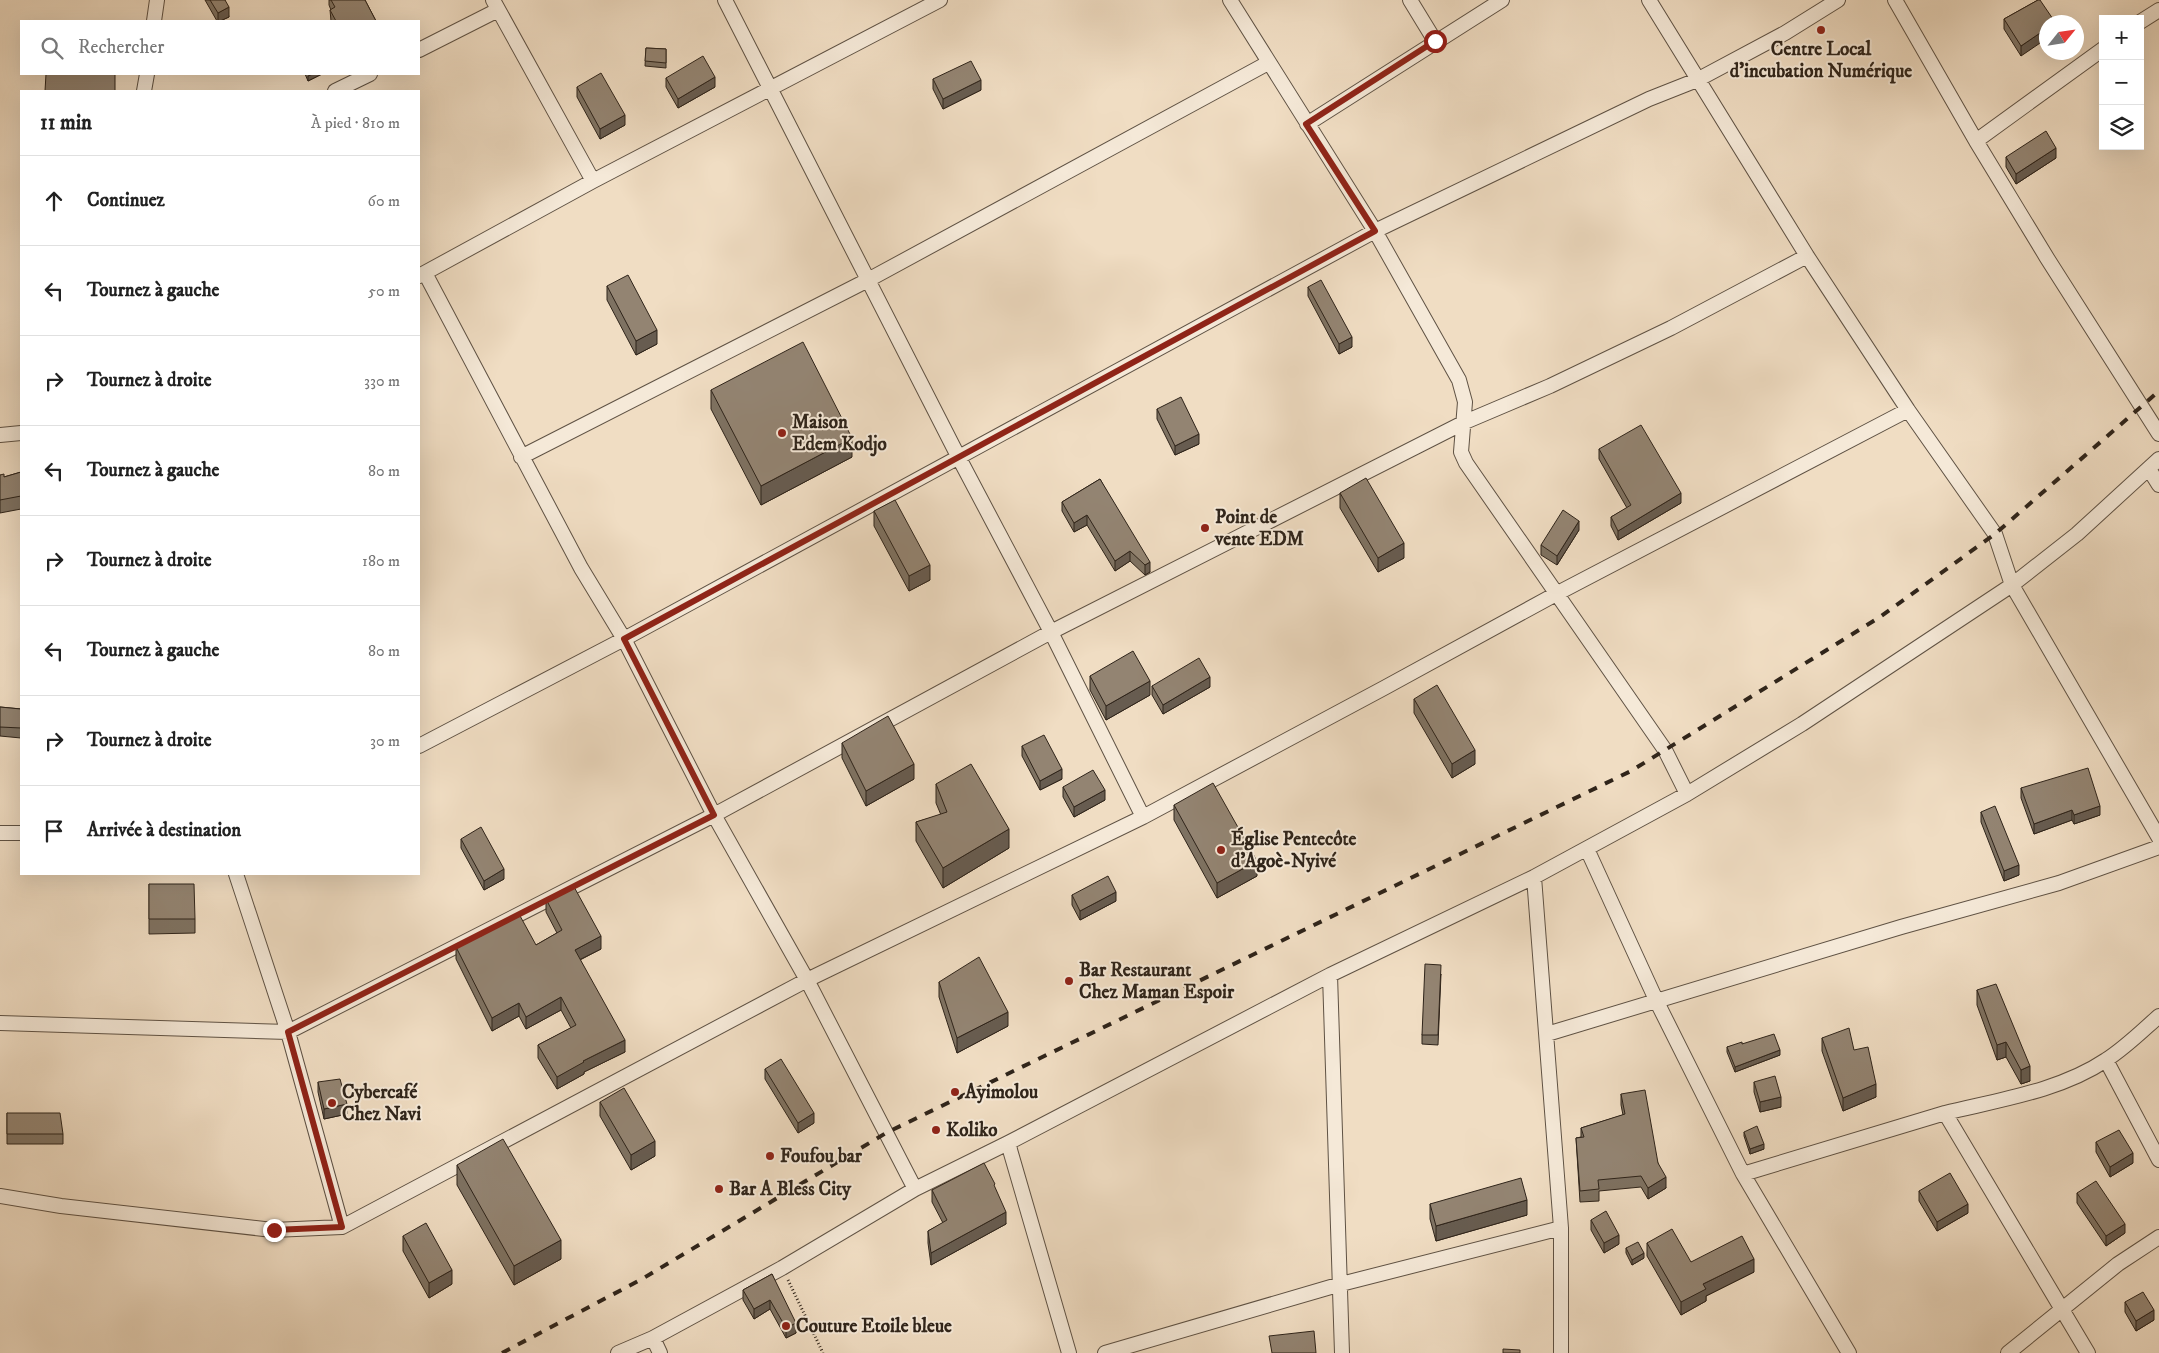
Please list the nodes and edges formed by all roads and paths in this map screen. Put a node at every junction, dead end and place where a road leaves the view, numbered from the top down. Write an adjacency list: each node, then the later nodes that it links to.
1 (157, 0): 13 (street)
2 (725, 0): 21 (street)
3 (940, 0): 21 (street)
4 (1230, 0): 17 (street)
5 (1410, 0): 14 (street)
6 (1502, 0): 14 (street)
7 (1649, 0): 20 (street)
8 (1838, 0): 20 (street)
9 (1895, 0): 25 (street)
10 (496, 5): 15 (street); 26 (street)
11 (2159, 10): 12 (street)
12 (2144, 19)
13 (154, 20)
14 (1435, 41): 24 (street)
15 (420, 49)
16 (2099, 52): 25 (street)
17 (1268, 63): 24 (street); 30 (street)
18 (147, 75): 22 (street)
19 (368, 75): 23 (street)
20 (1697, 80): 27 (street); 28 (street)
21 (772, 89): 26 (street); 30 (street)
22 (144, 90)
23 (337, 90)
24 (1306, 124): 27 (street)
25 (1976, 140): 34 (street)
26 (592, 181): 29 (street)
27 (1375, 231): 32 (street); 37 (street)
28 (1806, 256): 31 (street); 32 (street)
29 (422, 275): 36 (street)
30 (868, 280): 36 (street); 37 (street)
31 (1908, 410): 40 (street); 41 (street)
32 (1464, 422): 41 (street); 42 (street)
33 (20, 433): 35 (street)
34 (2159, 434)
35 (0, 435)
36 (521, 457): 43 (street)
37 (959, 458): 42 (street); 43 (street)
38 (2154, 464): 39 (street); 40 (street)
39 (2159, 485)
40 (2012, 585): 45 (street); 50 (street)
41 (1556, 594): 45 (street); 47 (street)
42 (1051, 632): 46 (street); 47 (street)
43 (624, 639): 44 (street); 46 (street)
44 (420, 745)
45 (1687, 794): 52 (street)
46 (714, 815): 56 (street); 60 (street)
47 (1143, 817): 56 (street)
48 (0, 832): 49 (street)
49 (20, 833)
50 (2159, 838)
51 (2159, 847): 57 (street)
52 (1587, 849): 54 (street); 57 (street)
53 (236, 875): 60 (street)
54 (1534, 877): 55 (street); 61 (street)
55 (1330, 975): 64 (street); 73 (street)
56 (807, 980): 67 (street); 69 (street)
57 (1657, 1002): 61 (street); 66 (street)
58 (2159, 1016): 62 (street)
59 (0, 1024): 60 (street)
60 (288, 1032): 69 (street)
61 (1547, 1034): 70 (street)
62 (2106, 1060): 63 (street); 65 (street)
63 (1945, 1113): 66 (street); 74 (street)
64 (1008, 1143): 67 (street); 79 (street)
65 (2159, 1160)
66 (1743, 1174): 83 (street)
67 (915, 1189): 72 (street)
68 (0, 1196): 69 (street)
69 (342, 1227)
70 (1560, 1228): 73 (street); 82 (street)
71 (2159, 1237): 74 (street)
72 (782, 1268): 75 (street); 78 (path)
73 (1341, 1284): 80 (street); 81 (street)
74 (2063, 1308): 84 (street); 85 (street)
75 (653, 1338): 76 (street); 77 (street)
76 (618, 1353)
77 (660, 1353)
78 (823, 1353)
79 (1069, 1353)
80 (1105, 1353)
81 (1342, 1353)
82 (1561, 1353)
83 (1849, 1353)
84 (2008, 1353)
85 (2088, 1353)

